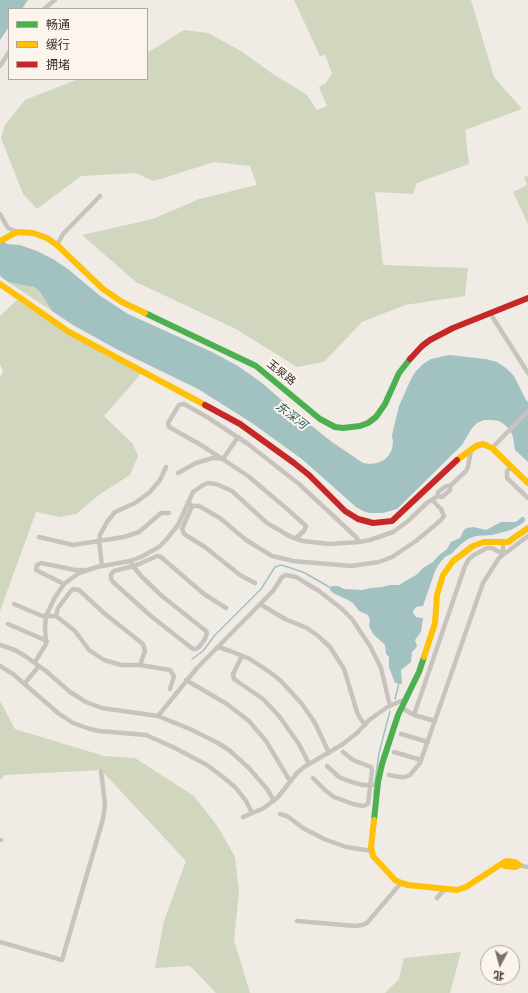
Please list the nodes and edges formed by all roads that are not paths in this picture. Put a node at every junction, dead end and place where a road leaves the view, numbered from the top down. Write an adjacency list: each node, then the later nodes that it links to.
1 (55, 0): 2 (street)
2 (45, 8)
3 (8, 54): 4 (street)
4 (0, 66)
5 (100, 196): 9 (street)
6 (0, 214): 7 (street)
7 (17, 232): 8 (street); 9 (street, 玉泉路)
8 (2, 240)
9 (57, 245): 12 (street, 玉泉路)
10 (0, 284): 17 (street)
11 (528, 298): 12 (street, 玉泉路)
12 (490, 313): 13 (street)
13 (528, 373)
14 (528, 412): 16 (street)
15 (238, 437): 18 (street); 18 (street); 33 (street)
16 (492, 448): 17 (street); 19 (street)
17 (471, 450): 24 (street)
18 (223, 459): 21 (street); 31 (street)
19 (511, 466): 22 (street); 23 (street)
20 (166, 468): 32 (street)
21 (178, 473)
22 (528, 482)
23 (528, 498)
24 (432, 500): 26 (street); 33 (street)
25 (188, 502): 26 (street); 31 (street); 36 (street)
26 (192, 506): 40 (street)
27 (169, 513): 32 (street)
28 (528, 528): 34 (street)
29 (528, 536): 35 (street)
30 (39, 537): 32 (street)
31 (296, 538): 33 (street)
32 (99, 541): 37 (street)
33 (359, 542)
34 (503, 542): 35 (street); 58 (street)
35 (503, 554): 61 (street); 63 (street)
36 (130, 561): 37 (street); 38 (street)
37 (102, 566): 39 (street)
38 (133, 566): 38 (street); 44 (street)
39 (88, 570): 41 (street); 41 (street)
40 (255, 583)
41 (64, 584): 45 (street)
42 (14, 604): 45 (street)
43 (260, 604): 50 (street); 59 (street); 64 (street)
44 (226, 608)
45 (46, 616): 46 (street); 48 (street)
46 (56, 616): 54 (street); 54 (street)
47 (8, 624): 48 (street)
48 (47, 641): 52 (street)
49 (0, 645): 52 (street)
50 (218, 647): 51 (street); 55 (street)
51 (242, 656): 69 (street); 71 (street)
52 (37, 664): 56 (street); 62 (street)
53 (0, 666): 56 (street)
54 (140, 666): 57 (street)
55 (186, 680): 62 (street); 76 (street)
56 (25, 683): 80 (street)
57 (170, 689)
58 (406, 699): 59 (street); 60 (street)
59 (390, 706): 64 (street)
60 (402, 708): 61 (street); 78 (street)
61 (414, 715): 63 (street)
62 (158, 716): 79 (street)
63 (435, 721): 66 (street)
64 (365, 725): 69 (street)
65 (401, 734): 66 (street)
66 (428, 742): 70 (street)
67 (343, 752): 77 (street)
68 (394, 752): 70 (street)
69 (329, 753): 71 (street)
70 (421, 760): 74 (street)
71 (309, 764): 76 (street)
72 (327, 766): 77 (street)
73 (101, 771): 90 (street)
74 (389, 774)
75 (313, 778): 77 (street)
76 (290, 781): 79 (street)
77 (370, 785): 78 (street)
78 (378, 785): 83 (street)
79 (274, 801): 80 (street)
80 (252, 813): 82 (street)
81 (280, 814): 83 (street)
82 (243, 817)
83 (372, 851): 86 (street)
84 (519, 865): 85 (street); 87 (street)
85 (528, 866)
86 (401, 883): 87 (street); 89 (street)
87 (445, 889): 88 (street)
88 (437, 898)
89 (297, 921)
90 (0, 942)

